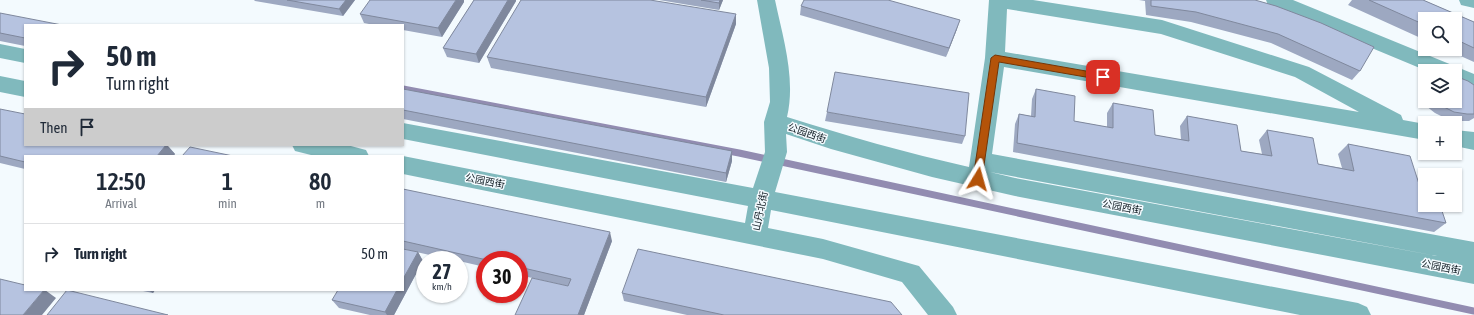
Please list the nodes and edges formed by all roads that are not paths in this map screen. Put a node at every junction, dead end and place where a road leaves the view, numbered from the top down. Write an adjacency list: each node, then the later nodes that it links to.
1 (766, 0): 14 (street, 山丹北街)
2 (995, 0): 8 (street); 16 (street)
3 (1275, 0): 9 (street)
4 (1468, 0): 5 (street)
5 (1474, 2)
6 (0, 51): 7 (street)
7 (24, 56)
8 (995, 58): 16 (street); 22 (street)
9 (1430, 64)
10 (1462, 77): 11 (street)
11 (1474, 82)
12 (1, 86): 13 (street)
13 (24, 90)
14 (775, 122): 22 (street, 公园西街); 23 (street, 山丹北街)
15 (404, 131): 23 (street)
16 (1418, 131)
17 (1462, 139): 18 (street)
18 (1474, 141)
19 (308, 146): 20 (street)
20 (353, 155)
21 (404, 165): 24 (street, 公园西街)
22 (979, 170): 25 (street); 26 (street, 公园西街)
23 (763, 193): 24 (street, 山丹北街); 28 (street)
24 (755, 235): 27 (street, 山丹北街)
25 (1474, 252)
26 (1474, 273)
27 (944, 315)
28 (1358, 315)

